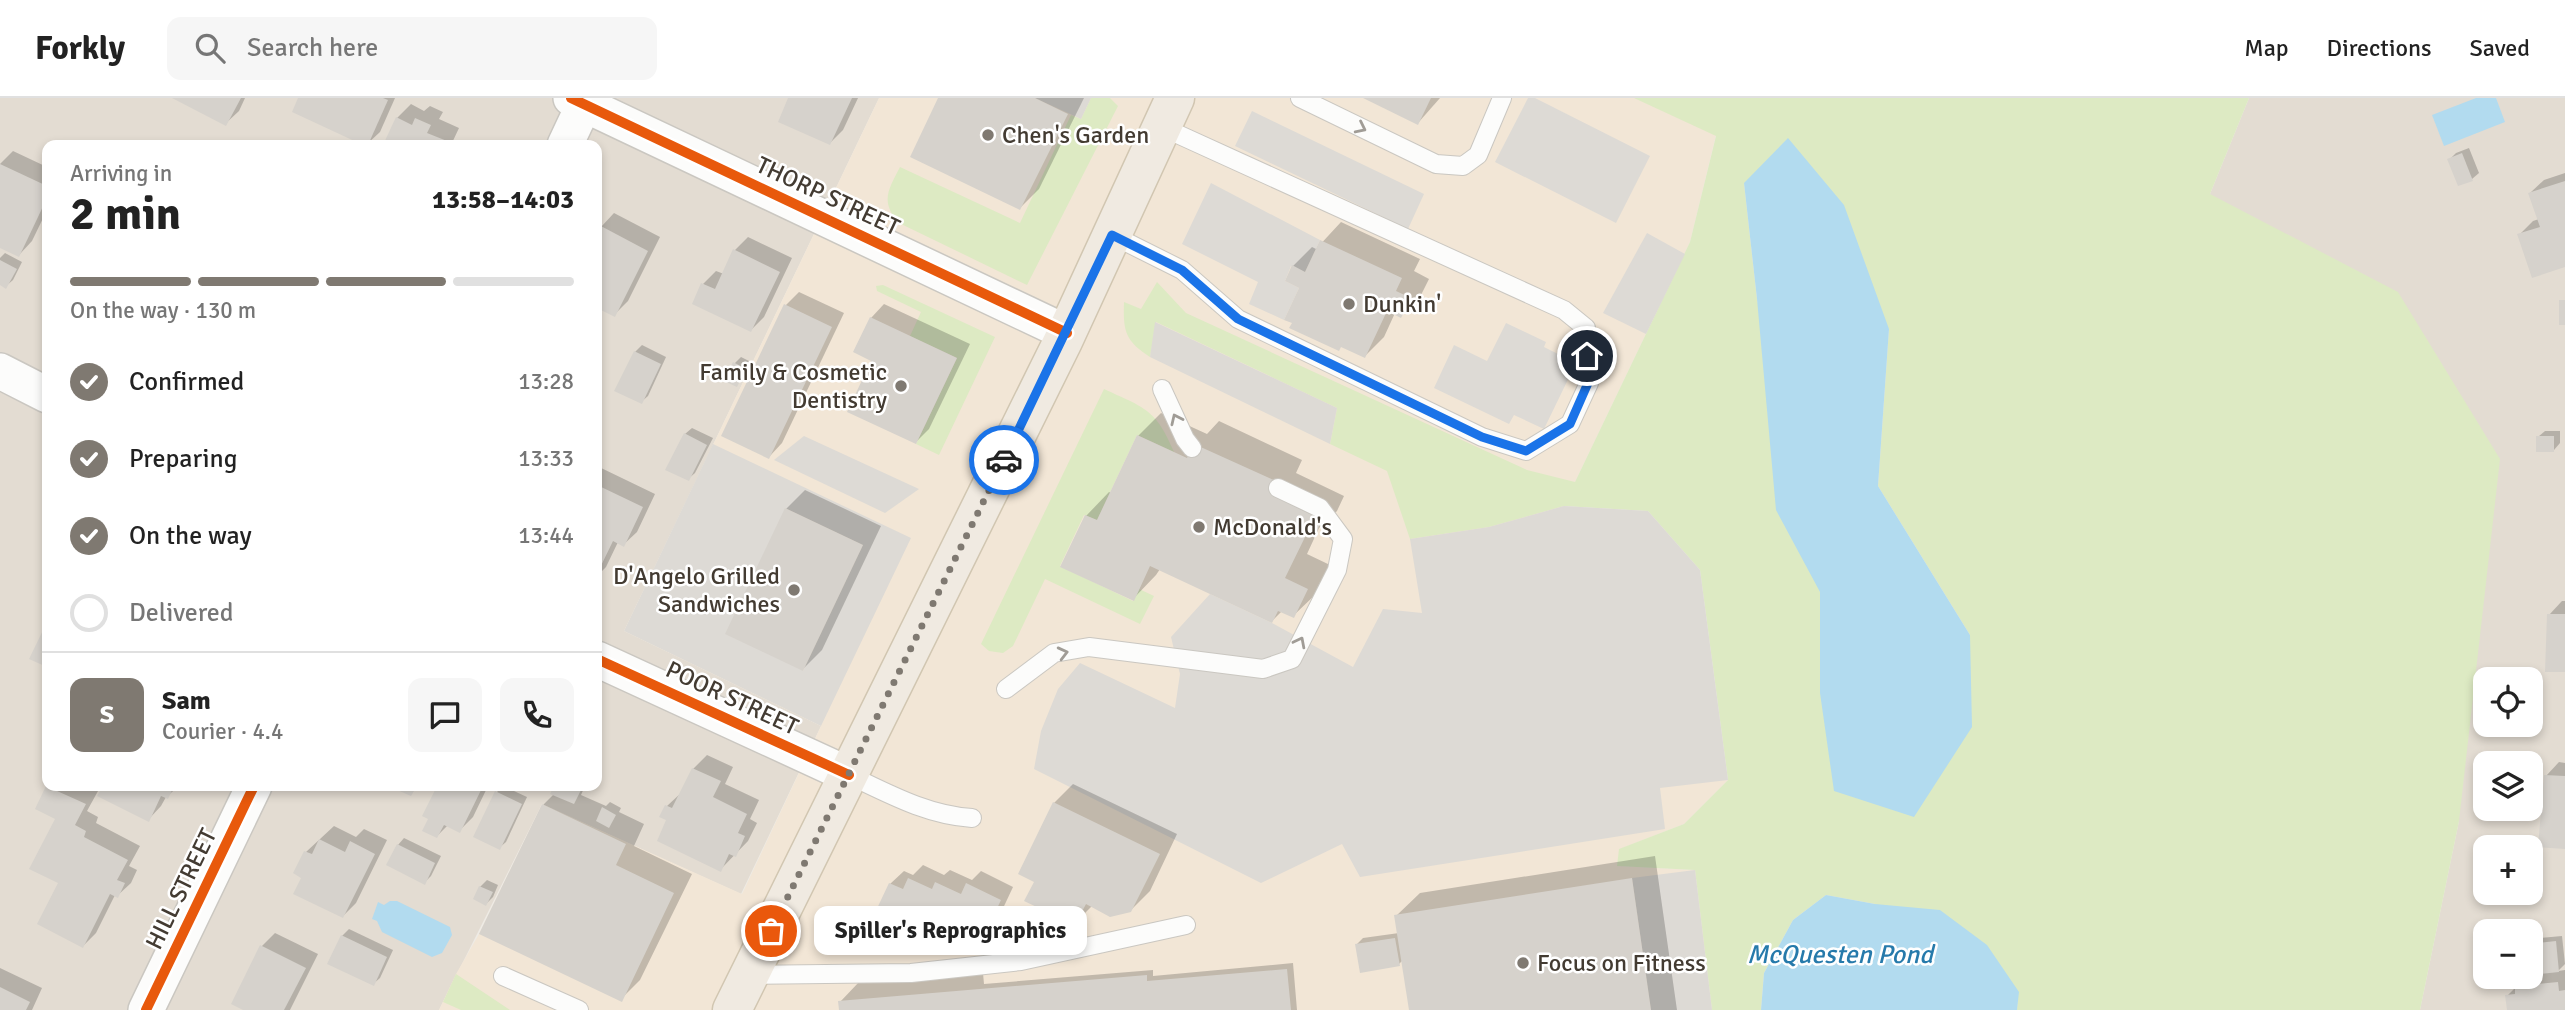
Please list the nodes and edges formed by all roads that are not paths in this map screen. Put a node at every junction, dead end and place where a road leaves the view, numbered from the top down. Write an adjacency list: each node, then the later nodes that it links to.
1 (1300, 98): 2 (lane, one-way to 2)
2 (1502, 98)
3 (581, 100): 5 (street); 7 (street, THORP STREET)
4 (1168, 112): 6 (main road); 6 (lane)
5 (567, 140)
6 (1112, 235): 7 (main road)
7 (1066, 333): 15 (main road)
8 (0, 371): 10 (street)
9 (1162, 389): 11 (lane, one-way to 9)
10 (42, 392)
11 (1192, 448)
12 (1278, 488): 14 (lane, one-way to 12)
13 (602, 661): 15 (street, POOR STREET)
14 (1006, 688)
15 (849, 775): 17 (lane); 19 (main road)
16 (252, 791): 21 (street, HILL STREET)
17 (972, 818)
18 (1186, 925): 19 (lane)
19 (749, 975): 23 (main road)
20 (503, 976): 22 (lane)
21 (146, 1010)
22 (579, 1010)
23 (732, 1010)

